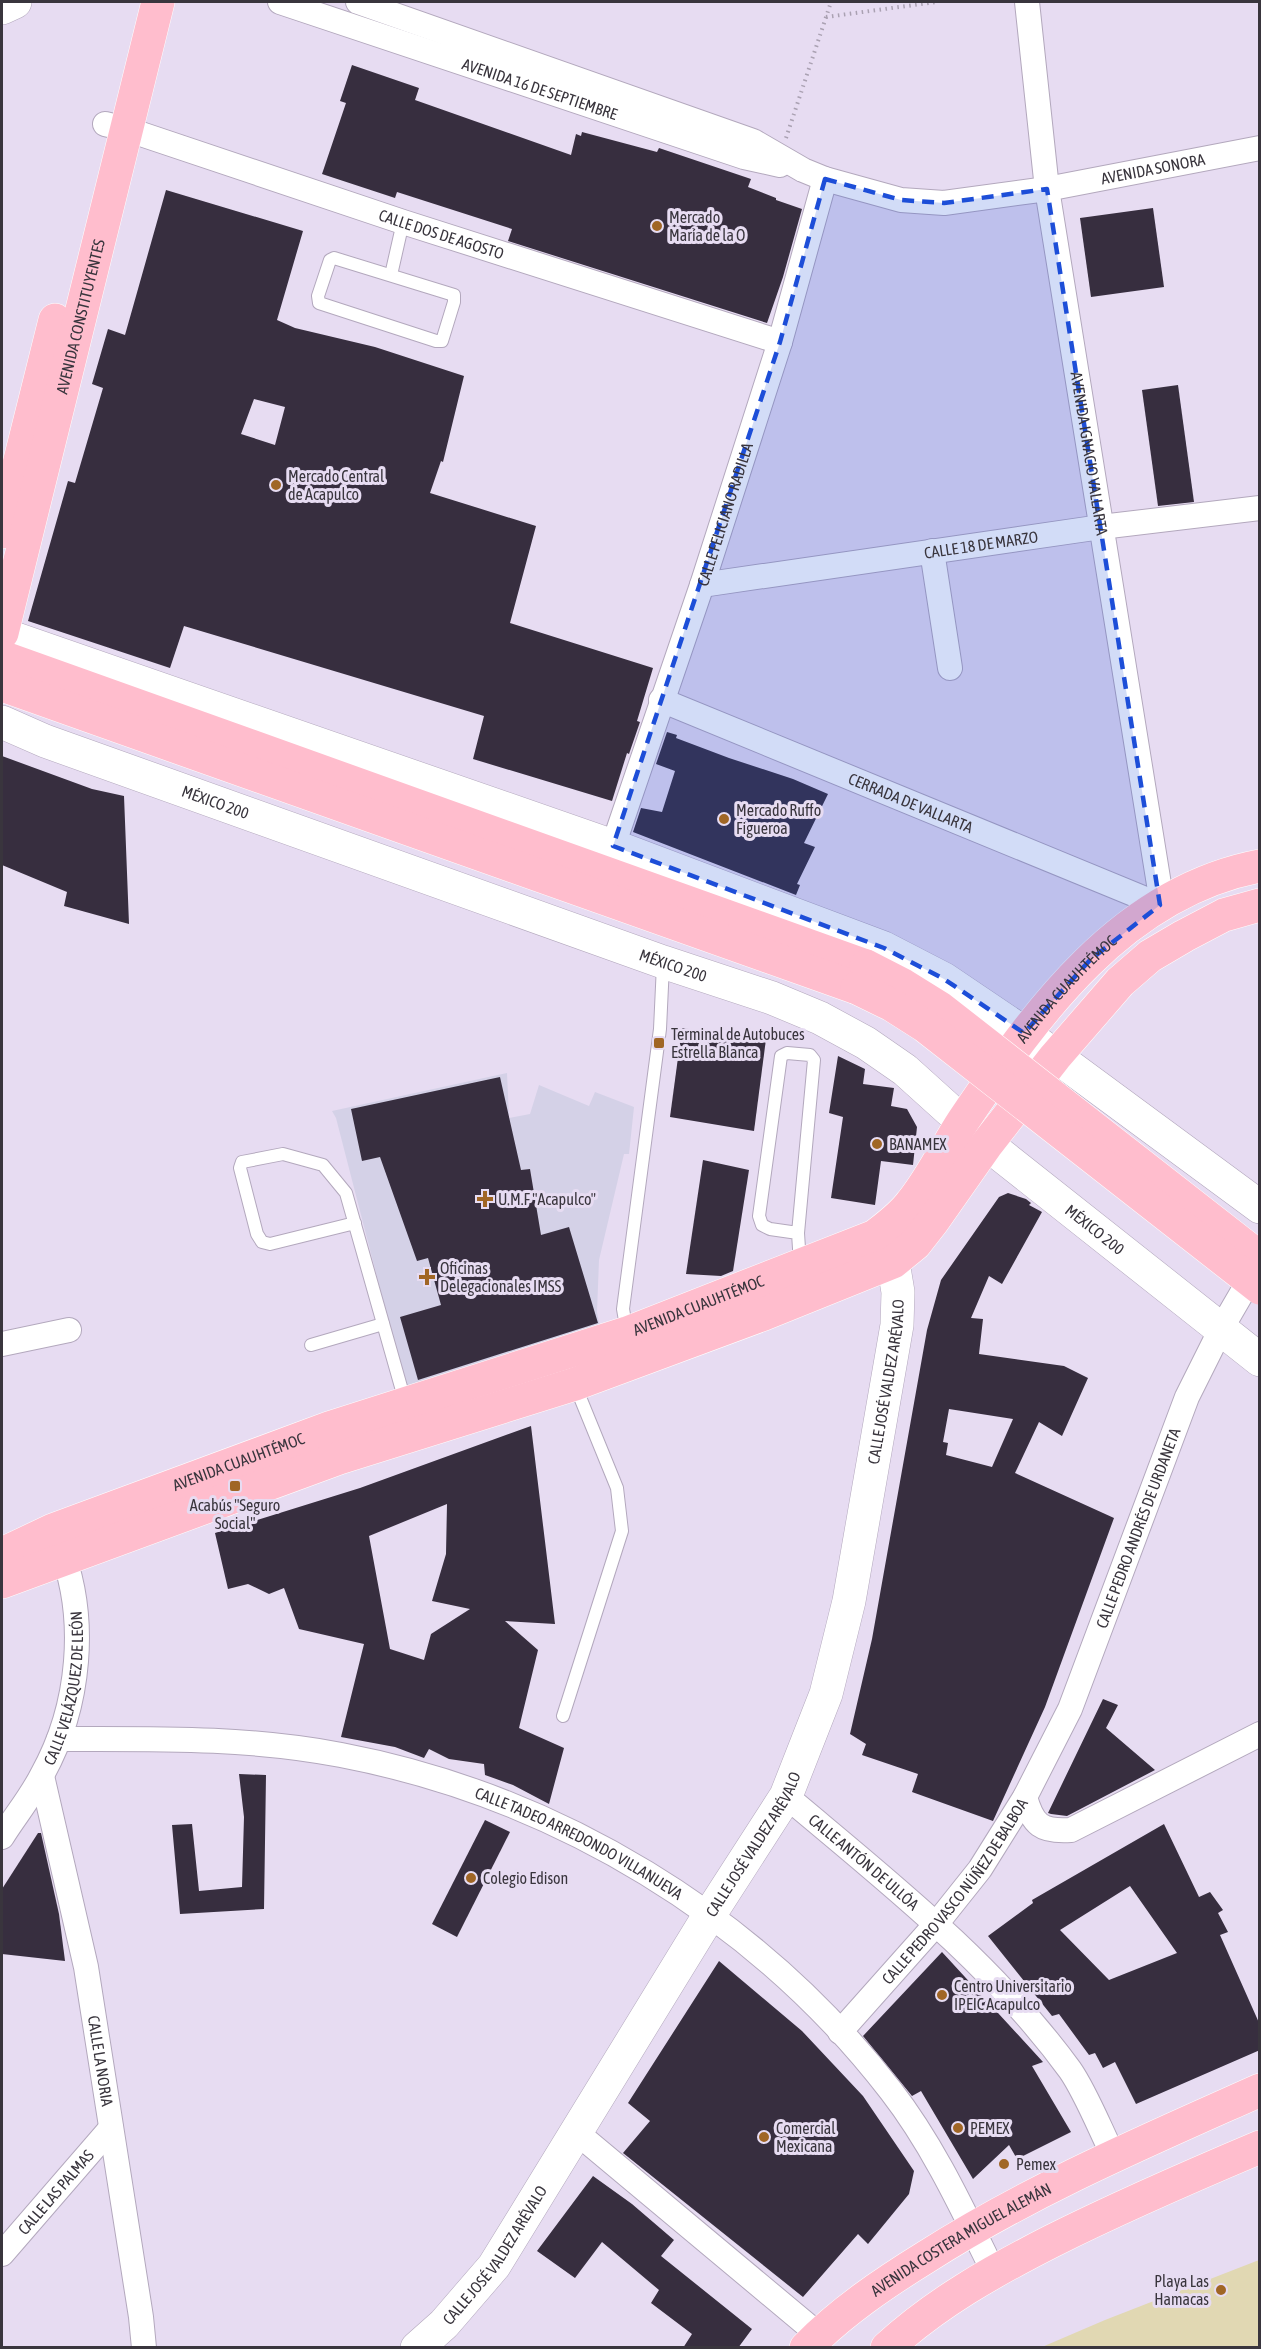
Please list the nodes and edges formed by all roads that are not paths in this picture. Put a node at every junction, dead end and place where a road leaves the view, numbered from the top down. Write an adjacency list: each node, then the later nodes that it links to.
1 (15, 2): 7 (street)
2 (135, 2): 9 (main road, AVENIDA CONSTITUYENTES)
3 (158, 2): 9 (main road, AVENIDA CONSTITUYENTES)
4 (280, 2): 8 (street, AVENIDA 16 DE SEPTIEMBRE)
5 (358, 2): 8 (street, AVENIDA 16 DE SEPTIEMBRE)
6 (1027, 2): 13 (street, AVENIDA IGNACIO VALLARTA)
7 (2, 8)
8 (580, 91): 11 (street, AVENIDA 16 DE SEPTIEMBRE); 11 (street, AVENIDA 16 DE SEPTIEMBRE)
9 (116, 127): 14 (street, CALLE DOS DE AGOSTO); 19 (main road, AVENIDA CONSTITUYENTES); 22 (main road, AVENIDA CONSTITUYENTES)
10 (1260, 148): 13 (street, AVENIDA SONORA)
11 (803, 170): 12 (street, AVENIDA 16 DE SEPTIEMBRE)
12 (825, 179): 13 (street, AVENIDA 16 DE SEPTIEMBRE); 16 (street, CALLE FELICIANO RADILLA)
13 (1047, 189): 18 (street, AVENIDA IGNACIO VALLARTA)
14 (403, 222): 15 (lane); 16 (street, CALLE DOS DE AGOSTO)
15 (391, 275): 15 (lane)
16 (780, 342): 21 (street, CALLE FELICIANO RADILLA)
17 (1260, 508): 18 (street, CALLE 18 DE MARZO)
18 (1101, 527): 20 (street, CALLE 18 DE MARZO); 29 (street, AVENIDA IGNACIO VALLARTA)
19 (2, 532)
20 (932, 551): 21 (street, CALLE 18 DE MARZO); 23 (street)
21 (702, 585): 25 (street, CALLE FELICIANO RADILLA)
22 (2, 633): 27 (street)
23 (950, 668)
24 (9, 673): 32 (main road)
25 (661, 700): 27 (street, CALLE FELICIANO RADILLA); 29 (street, CERRADA DE VALLARTA)
26 (2, 722): 31 (street, MÉXICO 200)
27 (613, 846): 33 (street)
28 (1260, 866): 29 (main road, AVENIDA CUAUHTÉMOC)
29 (1161, 904): 33 (main road, AVENIDA CUAUHTÉMOC)
30 (1260, 905): 34 (main road, AVENIDA CUAUHTÉMOC)
31 (663, 962): 35 (street, MÉXICO 200); 48 (lane)
32 (861, 977): 40 (main road, bridge); 44 (main road, bridge)
33 (1024, 1033): 34 (street); 35 (main road, AVENIDA CUAUHTÉMOC)
34 (1055, 1057): 36 (main road, AVENIDA CUAUHTÉMOC); 37 (street)
35 (962, 1123): 36 (street, MÉXICO 200); 43 (main road, AVENIDA CUAUHTÉMOC)
36 (987, 1144): 41 (main road, AVENIDA CUAUHTÉMOC); 46 (street, MÉXICO 200)
37 (1260, 1207)
38 (355, 1223): 38 (lane); 45 (lane)
39 (798, 1233): 39 (lane); 43 (lane)
40 (1260, 1258)
41 (893, 1262): 52 (main road, AVENIDA CUAUHTÉMOC); 61 (street, CALLE JOSÉ VALDEZ ARÉVALO)
42 (1260, 1263): 46 (street, CALLE PEDRO ANDRÉS DE URDANETA)
43 (800, 1265): 48 (main road, AVENIDA CUAUHTÉMOC)
44 (1260, 1288)
45 (383, 1324): 50 (lane); 53 (lane)
46 (1221, 1329): 51 (street, MÉXICO 200); 62 (street, CALLE PEDRO ANDRÉS DE URDANETA)
47 (69, 1330): 49 (street)
48 (627, 1333): 53 (main road, AVENIDA CUAUHTÉMOC)
49 (2, 1344)
50 (311, 1346)
51 (1260, 1360)
52 (574, 1384): 54 (main road, AVENIDA CUAUHTÉMOC); 57 (lane)
53 (405, 1404): 54 (main road, AVENIDA CUAUHTÉMOC)
54 (59, 1544): 55 (main road, AVENIDA CUAUHTÉMOC); 56 (main road, AVENIDA CUAUHTÉMOC); 59 (street, CALLE VELÁZQUEZ DE LEÓN)
55 (2, 1554)
56 (2, 1582)
57 (563, 1716)
58 (1260, 1734): 62 (street, CALLE PEDRO VASCO NÚÑEZ DE BALBOA)
59 (59, 1739): 60 (street, CALLE VELÁZQUEZ DE LEÓN); 64 (street, CALLE TADEO ARREDONDO VILLANUEVA)
60 (42, 1776): 63 (street, CALLE VELÁZQUEZ DE LEÓN); 68 (street, CALLE LA NORIA)
61 (786, 1796): 64 (street, CALLE JOSÉ VALDEZ ARÉVALO); 65 (street, CALLE ANTÓN DE ULLÓA)
62 (1024, 1797): 65 (street, CALLE PEDRO VASCO NÚÑEZ DE BALBOA)
63 (2, 1836)
64 (710, 1914): 66 (street, CALLE TADEO ARREDONDO VILLANUEVA); 69 (street, CALLE JOSÉ VALDEZ ARÉVALO)
65 (937, 1923): 66 (street, CALLE PEDRO VASCO NÚÑEZ DE BALBOA); 71 (street, CALLE ANTÓN DE ULLÓA)
66 (840, 2032): 72 (street, CALLE TADEO ARREDONDO VILLANUEVA)
67 (1260, 2090): 71 (main road, AVENIDA COSTERA MIGUEL ALEMÁN)
68 (111, 2128): 73 (street, CALLE LAS PALMAS); 76 (street, CALLE LA NORIA)
69 (576, 2132): 75 (street); 77 (street, CALLE JOSÉ VALDEZ ARÉVALO)
70 (1260, 2147): 74 (main road)
71 (1113, 2155): 72 (main road, AVENIDA COSTERA MIGUEL ALEMÁN)
72 (972, 2228): 74 (street, CALLE TADEO ARREDONDO VILLANUEVA); 75 (main road, AVENIDA COSTERA MIGUEL ALEMÁN)
73 (2, 2254)
74 (993, 2271): 78 (main road)
75 (812, 2341)
76 (144, 2348)
77 (417, 2348)
78 (887, 2348)

